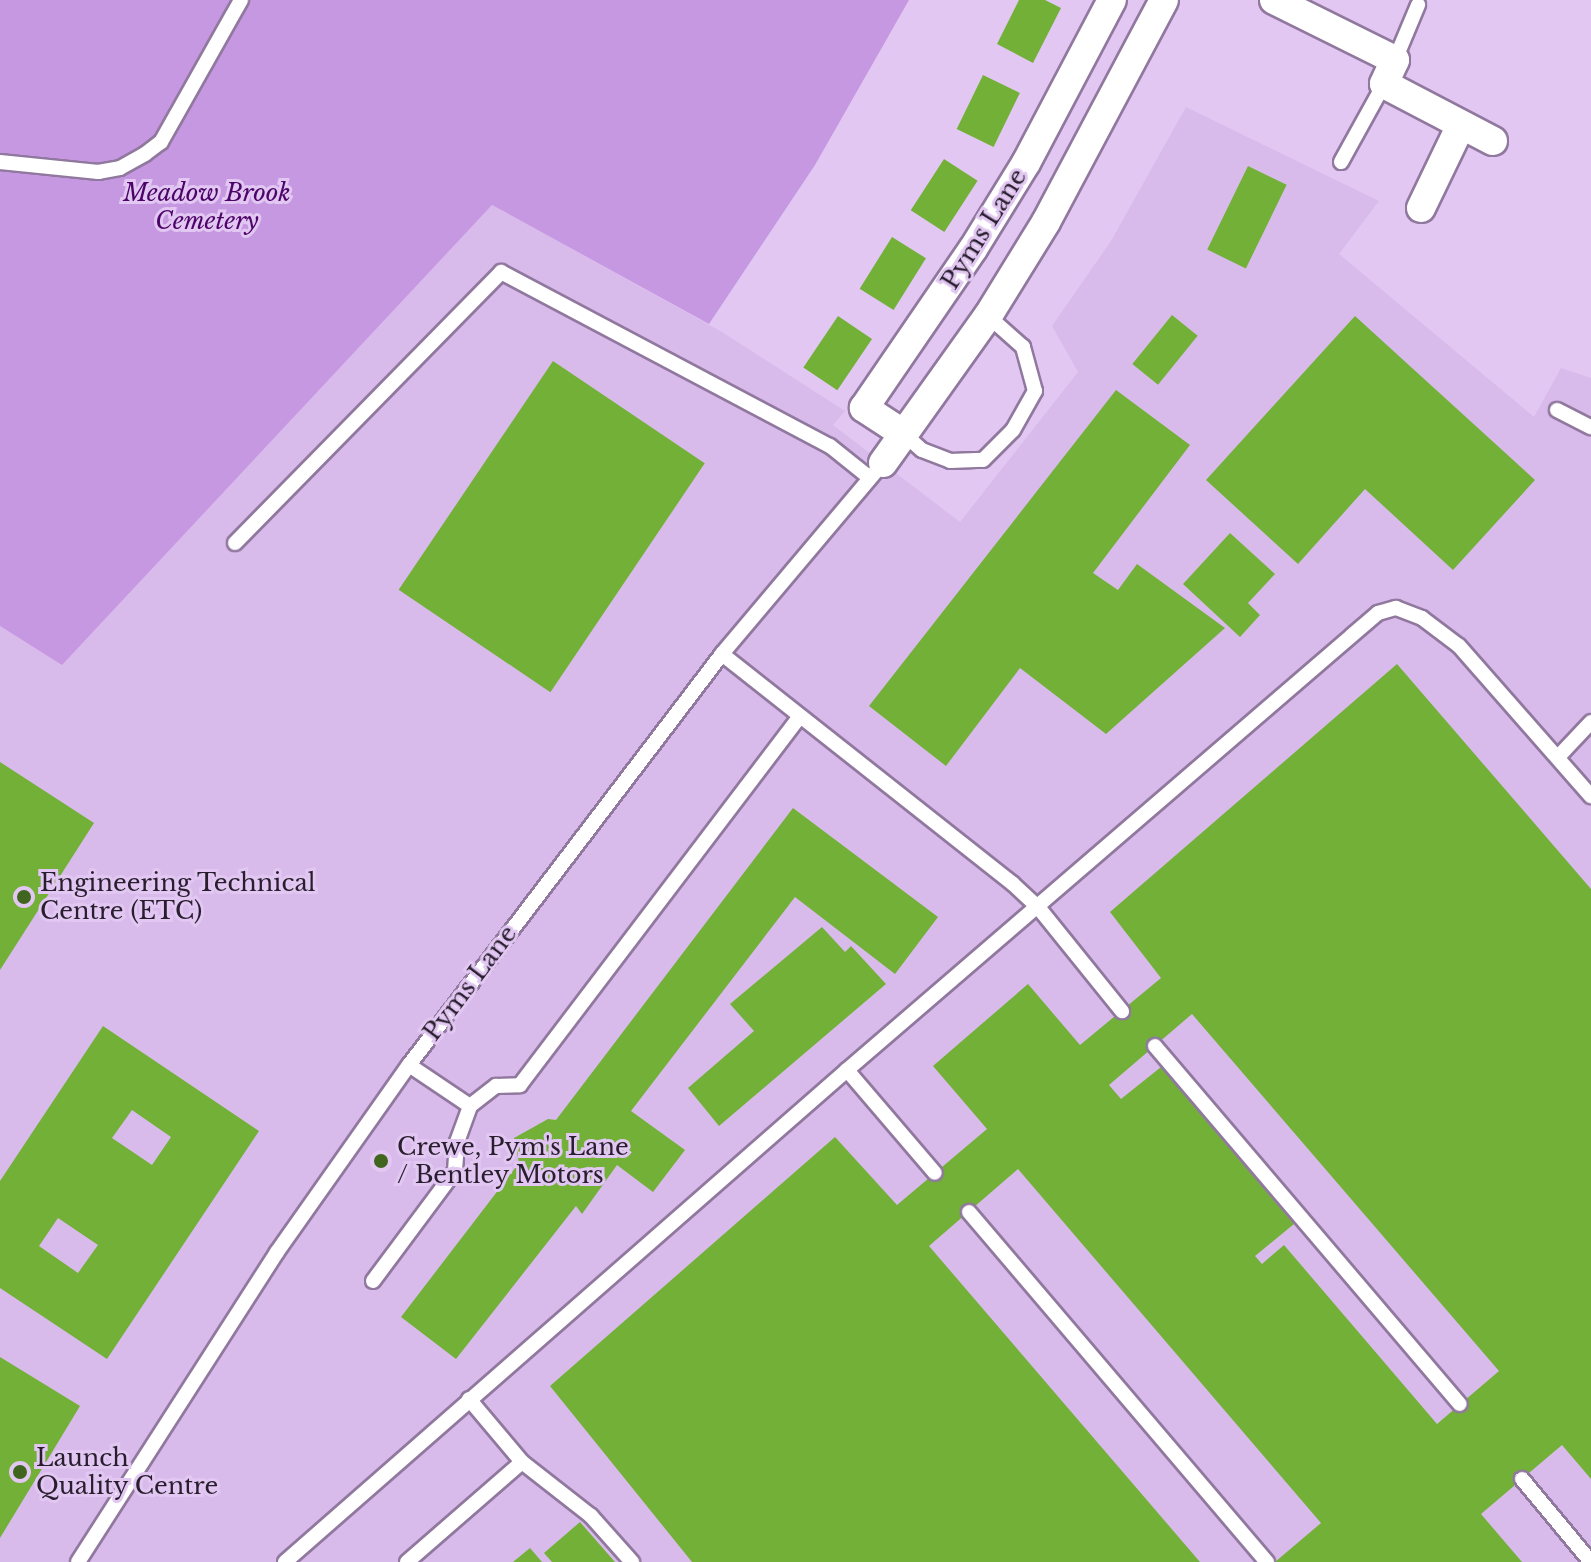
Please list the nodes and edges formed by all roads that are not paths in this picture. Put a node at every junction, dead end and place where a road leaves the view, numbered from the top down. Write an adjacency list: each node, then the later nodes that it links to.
1 (241, 0): 9 (lane)
2 (1112, 0): 15 (street, Pyms Lane)
3 (1164, 0): 12 (street, Pyms Lane)
4 (1274, 0): 6 (street)
5 (1418, 5): 6 (lane)
6 (1389, 72): 7 (street); 10 (lane)
7 (1461, 125): 8 (street); 11 (street)
8 (1493, 141)
9 (0, 162)
10 (1341, 162)
11 (1421, 208)
12 (988, 316): 15 (street, Pyms Lane); 15 (lane)
13 (1557, 410): 14 (lane)
14 (1591, 427)
15 (904, 434): 16 (street, Pyms Lane)
16 (877, 470): 17 (lane); 18 (lane, Pyms Lane)
17 (235, 543)
18 (722, 654): 19 (lane); 26 (lane, Pyms Lane)
19 (799, 717): 23 (lane); 28 (lane)
20 (1591, 722): 21 (lane)
21 (1558, 757): 22 (lane); 23 (lane)
22 (1591, 796)
23 (1038, 907): 24 (lane); 27 (lane)
24 (1122, 1011)
25 (1155, 1046): 33 (lane)
26 (409, 1065): 28 (lane); 36 (lane, Pyms Lane)
27 (847, 1070): 29 (lane); 32 (lane)
28 (470, 1106): 31 (lane)
29 (935, 1173)
30 (969, 1212): 40 (lane)
31 (373, 1281)
32 (469, 1399): 34 (lane); 37 (lane)
33 (1460, 1404)
34 (522, 1462): 38 (lane); 39 (lane)
35 (1522, 1479): 41 (lane)
36 (78, 1562)
37 (285, 1562)
38 (407, 1562)
39 (632, 1562)
40 (1267, 1562)
41 (1591, 1562)

